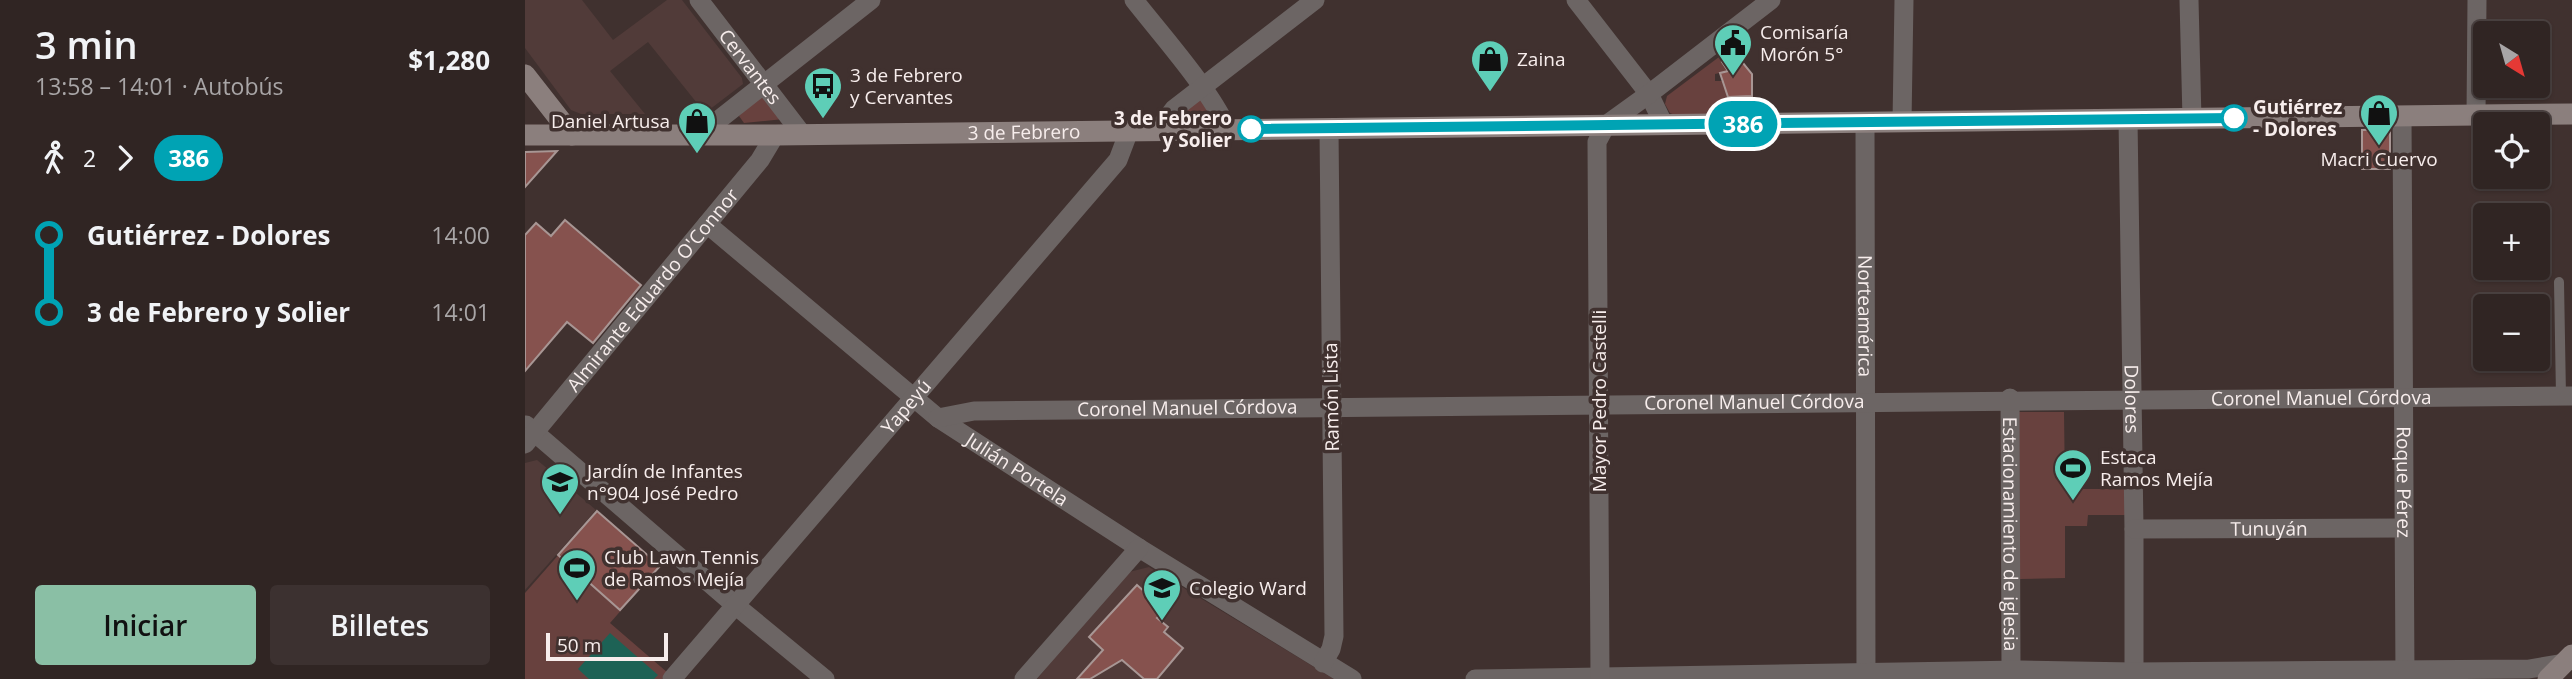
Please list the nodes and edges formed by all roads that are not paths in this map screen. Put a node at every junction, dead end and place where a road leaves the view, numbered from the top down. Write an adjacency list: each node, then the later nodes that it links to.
1 (699, 0): 11 (street, Cervantes)
2 (871, 0): 11 (street)
3 (1134, 0): 12 (street)
4 (1315, 0): 12 (street)
5 (1576, 0): 13 (street)
6 (1771, 0): 13 (street)
7 (1904, 0): 22 (street)
8 (2189, 0): 19 (street)
9 (2477, 0): 14 (street)
10 (525, 75): 31 (main road)
11 (764, 84): 29 (street, Cervantes); 32 (street)
12 (1202, 88): 26 (street); 27 (street)
13 (1649, 94): 23 (street); 24 (street)
14 (2476, 112)
15 (2550, 114): 16 (main road, 3 de Febrero)
16 (2572, 114)
17 (2473, 115): 18 (main road, 3 de Febrero)
18 (2402, 116): 19 (main road, 3 de Febrero); 37 (street, Roque Pérez)
19 (2192, 118): 20 (main road, 3 de Febrero)
20 (2128, 119): 22 (main road, 3 de Febrero); 40 (street, Dolores)
21 (1865, 122): 22 (main road, 3 de Febrero); 23 (main road, 3 de Febrero); 41 (street, Norteamérica)
22 (1902, 122)
23 (1664, 124): 24 (main road, 3 de Febrero)
24 (1606, 125): 25 (main road, 3 de Febrero); 42 (street, Mayor Pedro Castelli)
25 (1329, 128): 27 (main road, 3 de Febrero); 43 (street, Ramón Lista)
26 (1158, 130): 27 (main road, 3 de Febrero); 28 (main road, 3 de Febrero)
27 (1228, 130)
28 (1129, 131): 29 (main road, 3 de Febrero); 39 (street, Yapeyú)
29 (802, 134): 33 (main road, 3 de Febrero)
30 (525, 135): 31 (main road, 3 de Febrero)
31 (572, 135): 32 (main road, 3 de Febrero)
32 (708, 135): 33 (main road, 3 de Febrero)
33 (775, 135): 34 (street, Almirante Eduardo O'Connor)
34 (707, 225): 39 (street, Julián Portela); 45 (street, Almirante Eduardo O'Connor)
35 (2559, 282): 36 (lane)
36 (2566, 396): 37 (street, Coronel Manuel Córdova)
37 (2402, 397): 40 (street, Coronel Manuel Córdova); 46 (street, Roque Pérez)
38 (2010, 398): 40 (street, Coronel Manuel Córdova); 41 (street, Coronel Manuel Córdova); 52 (street, Estacionamiento de iglesia)
39 (913, 399): 44 (street, Julián Portela); 49 (street, Yapeyú)
40 (2132, 400): 47 (street, Dolores)
41 (1865, 402): 42 (street, Coronel Manuel Córdova); 56 (street, Norteamérica)
42 (1598, 404): 43 (street, Coronel Manuel Córdova); 57 (street, Mayor Pedro Castelli)
43 (1331, 405): 44 (street, Coronel Manuel Córdova); 51 (street, Ramón Lista)
44 (938, 418): 48 (street, Julián Portela)
45 (528, 434): 49 (street)
46 (2403, 528): 47 (street, Tunuyán); 53 (street, Roque Pérez)
47 (2134, 529): 54 (street, Dolores)
48 (1139, 548): 51 (street, Julián Portela); 60 (street)
49 (735, 605): 58 (street, Yapeyú); 59 (street)
50 (2568, 659): 53 (street); 63 (main road)
51 (1323, 663): 61 (street, Julián Portela)
52 (2011, 670): 54 (street); 56 (street)
53 (2405, 674): 55 (street)
54 (2134, 675): 55 (street)
55 (2298, 675)
56 (1866, 676): 57 (street)
57 (1600, 678): 62 (street)
58 (673, 679)
59 (825, 679)
60 (1024, 679)
61 (1352, 679)
62 (1475, 679)
63 (2547, 679)

